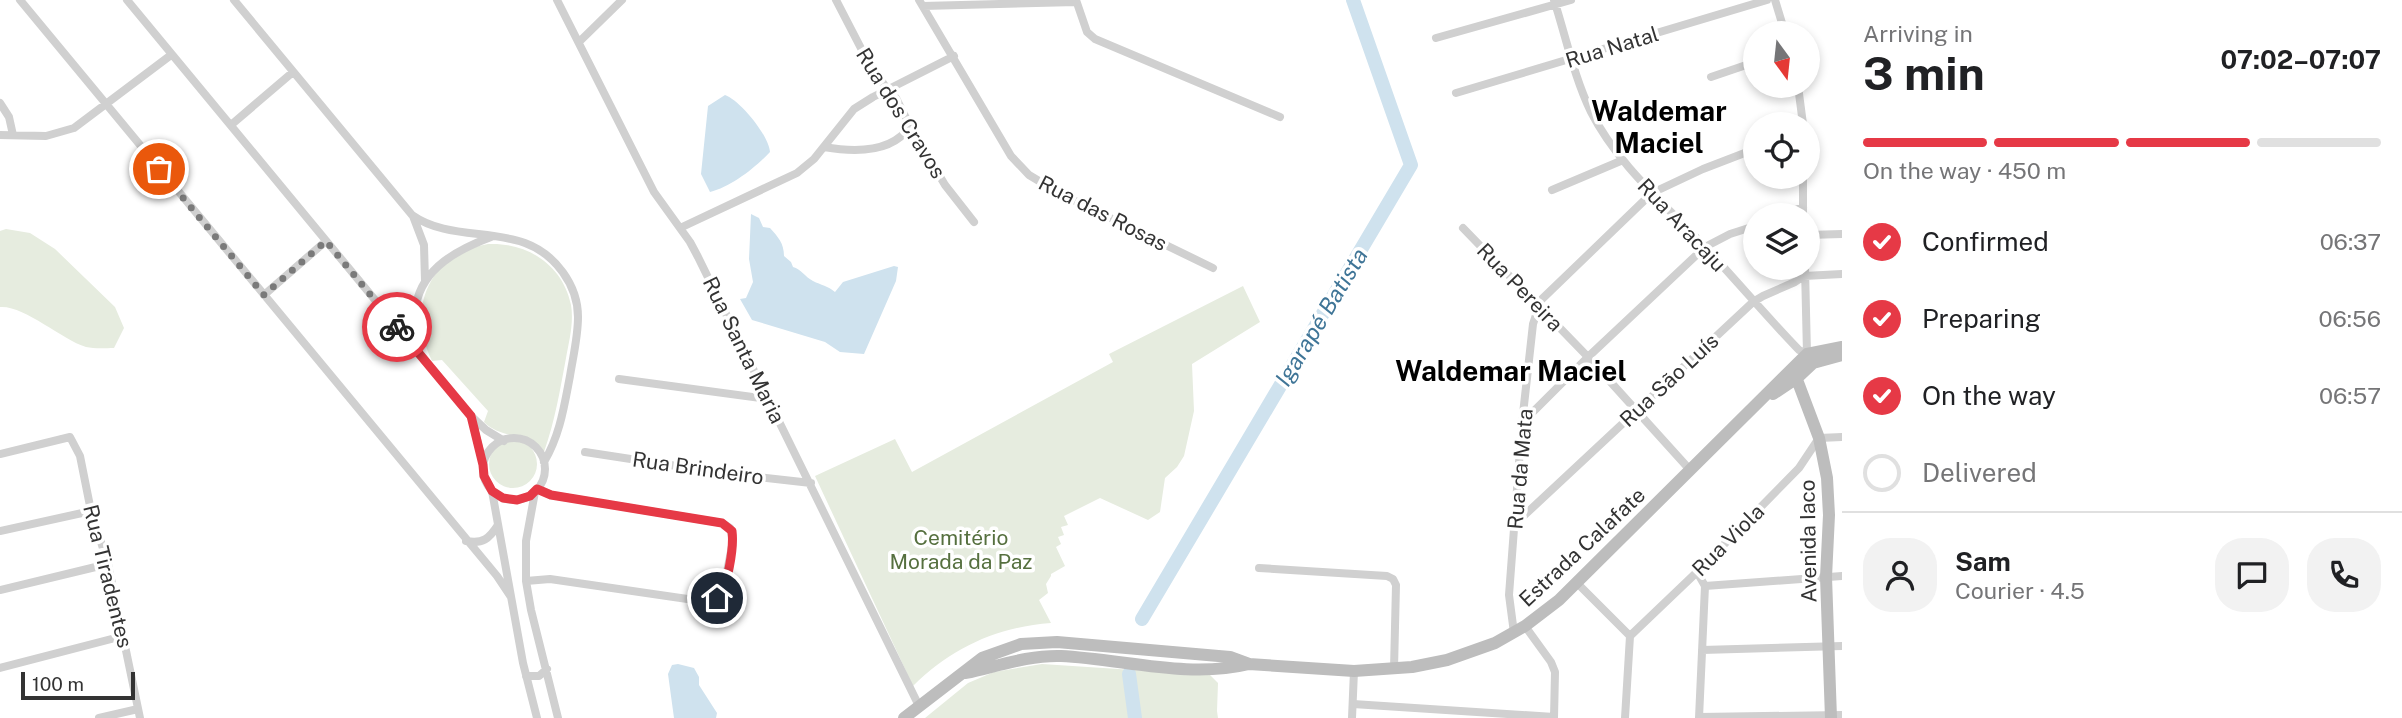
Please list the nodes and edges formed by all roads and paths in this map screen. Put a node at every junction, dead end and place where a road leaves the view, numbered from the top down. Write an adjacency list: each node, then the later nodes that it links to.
1 (20, 0): 25 (street)
2 (127, 0): 16 (street)
3 (234, 0): 20 (street)
4 (557, 0): 15 (street, Rua Santa Maria)
5 (622, 0): 15 (street)
6 (836, 0): 22 (street, Rua dos Cravos)
7 (1571, 0): 11 (street)
8 (1767, 0): 18 (street, Rua Natal)
9 (1775, 0): 13 (street)
10 (1076, 1): 12 (street); 26 (street)
11 (1555, 2): 14 (street); 18 (street, Rua Aracaju)
12 (921, 3): 17 (street, Rua das Rosas)
13 (1781, 21)
14 (1436, 38)
15 (579, 42): 38 (street, Rua Santa Maria)
16 (171, 55): 25 (street); 27 (street)
17 (954, 56): 22 (street); 46 (street, Rua das Rosas)
18 (1573, 60): 23 (street, Rua Natal); 33 (street, Rua Aracaju)
19 (1743, 66): 21 (street)
20 (293, 72): 27 (street); 36 (street)
21 (1712, 77)
22 (887, 89): 28 (street, Rua dos Cravos); 31 (street)
23 (1456, 93)
24 (0, 103): 30 (street)
25 (106, 105): 30 (street); 52 (street)
26 (1279, 117)
27 (231, 125): 44 (street)
28 (910, 125): 31 (street); 37 (street, Rua dos Cravos)
29 (0, 135): 30 (street)
30 (13, 135)
31 (824, 147): 38 (street)
32 (1743, 154): 35 (street)
33 (1623, 160): 34 (street); 35 (street, Rua Aracaju)
34 (1552, 190)
35 (1652, 193): 45 (street, Rua Aracaju); 55 (street)
36 (412, 215): 43 (street); 51 (street)
37 (974, 222)
38 (680, 228): 64 (street, Rua Santa Maria)
39 (1463, 228): 55 (street, Rua Pereira)
40 (1743, 230): 45 (street)
41 (1842, 234): 42 (street)
42 (1820, 235)
43 (491, 237): 51 (street); 73 (street)
44 (326, 241): 52 (street); 56 (street)
45 (1705, 247): 53 (street, Rua Aracaju); 60 (street)
46 (1213, 268)
47 (1820, 273): 48 (street, Rua São Luís)
48 (1842, 274)
49 (1797, 280): 53 (street, Rua São Luís)
50 (1805, 280): 61 (street)
51 (425, 281): 54 (street)
52 (264, 295): 84 (street)
53 (1753, 302): 61 (street, Rua Aracaju); 65 (street, Rua São Luís)
54 (416, 304): 56 (street); 58 (street)
55 (1540, 306): 60 (street, Rua Pereira); 67 (street, Rua da Mata)
56 (388, 317): 58 (street)
57 (1842, 347): 61 (street)
58 (418, 351): 66 (street)
59 (1842, 355): 61 (street)
60 (1588, 357): 65 (street, Rua Pereira); 67 (street)
61 (1810, 358): 62 (street, Estrada Calafate)
62 (1795, 374): 69 (street, Avenida Iaco); 75 (street, Estrada Calafate)
63 (619, 379): 64 (street)
64 (768, 399): 76 (street, Rua Santa Maria)
65 (1637, 411): 75 (street, Rua Pereira); 81 (street, Rua São Luís)
66 (471, 416): 70 (street); 74 (street)
67 (1522, 423): 81 (street, Rua da Mata)
68 (1842, 437): 69 (street)
69 (1819, 438): 80 (street, Avenida Iaco); 87 (street, Rua Viola)
70 (504, 440): 73 (street); 74 (street)
71 (585, 452): 76 (street, Rua Brindeiro)
72 (0, 454): 79 (street, Rua Tiradentes)
73 (544, 462): 77 (street)
74 (483, 465): 78 (street)
75 (1691, 471): 91 (street, Estrada Calafate)
76 (811, 483): 108 (street, Rua Santa Maria)
77 (536, 490): 78 (street); 90 (street); 90 (street)
78 (492, 491): 82 (street)
79 (91, 511): 83 (street); 85 (street, Rua Tiradentes)
80 (1836, 515): 89 (street, Avenida Iaco)
81 (1515, 524): 95 (street, Rua da Mata)
82 (498, 525): 84 (street); 94 (street)
83 (0, 531)
84 (466, 541): 94 (street)
85 (108, 564): 93 (street); 96 (street, Rua Tiradentes)
86 (1259, 568): 103 (street)
87 (1697, 572): 92 (street); 97 (street, Rua Viola)
88 (1842, 576): 89 (street)
89 (1826, 577): 92 (street); 98 (street, Avenida Iaco)
90 (526, 581): 102 (street)
91 (1577, 583): 95 (street, Estrada Calafate); 97 (street)
92 (1705, 586): 99 (street)
93 (0, 590)
94 (511, 597): 106 (street)
95 (1520, 630): 103 (street, Estrada Calafate); 116 (street)
96 (124, 636): 101 (street); 109 (street, Rua Tiradentes)
97 (1630, 636): 117 (street)
98 (1836, 647): 99 (street); 110 (street, Avenida Iaco)
99 (1702, 650): 118 (street)
100 (1188, 661): 104 (street, Estrada Calafate); 105 (street, Estrada Calafate); 105 (street, Estrada Calafate)
101 (0, 668)
102 (547, 669): 106 (street); 113 (street)
103 (1394, 669): 104 (street, Estrada Calafate)
104 (1354, 671): 107 (street)
105 (966, 673): 108 (street, Estrada Calafate)
106 (526, 676): 112 (street)
107 (1353, 704): 115 (street); 116 (street)
108 (919, 706): 114 (street, Estrada Calafate)
109 (139, 714): 111 (street)
110 (1834, 716): 118 (street)
111 (99, 718)
112 (537, 718)
113 (558, 718)
114 (904, 718)
115 (1352, 718)
116 (1555, 718)
117 (1625, 718)
118 (1699, 718)

